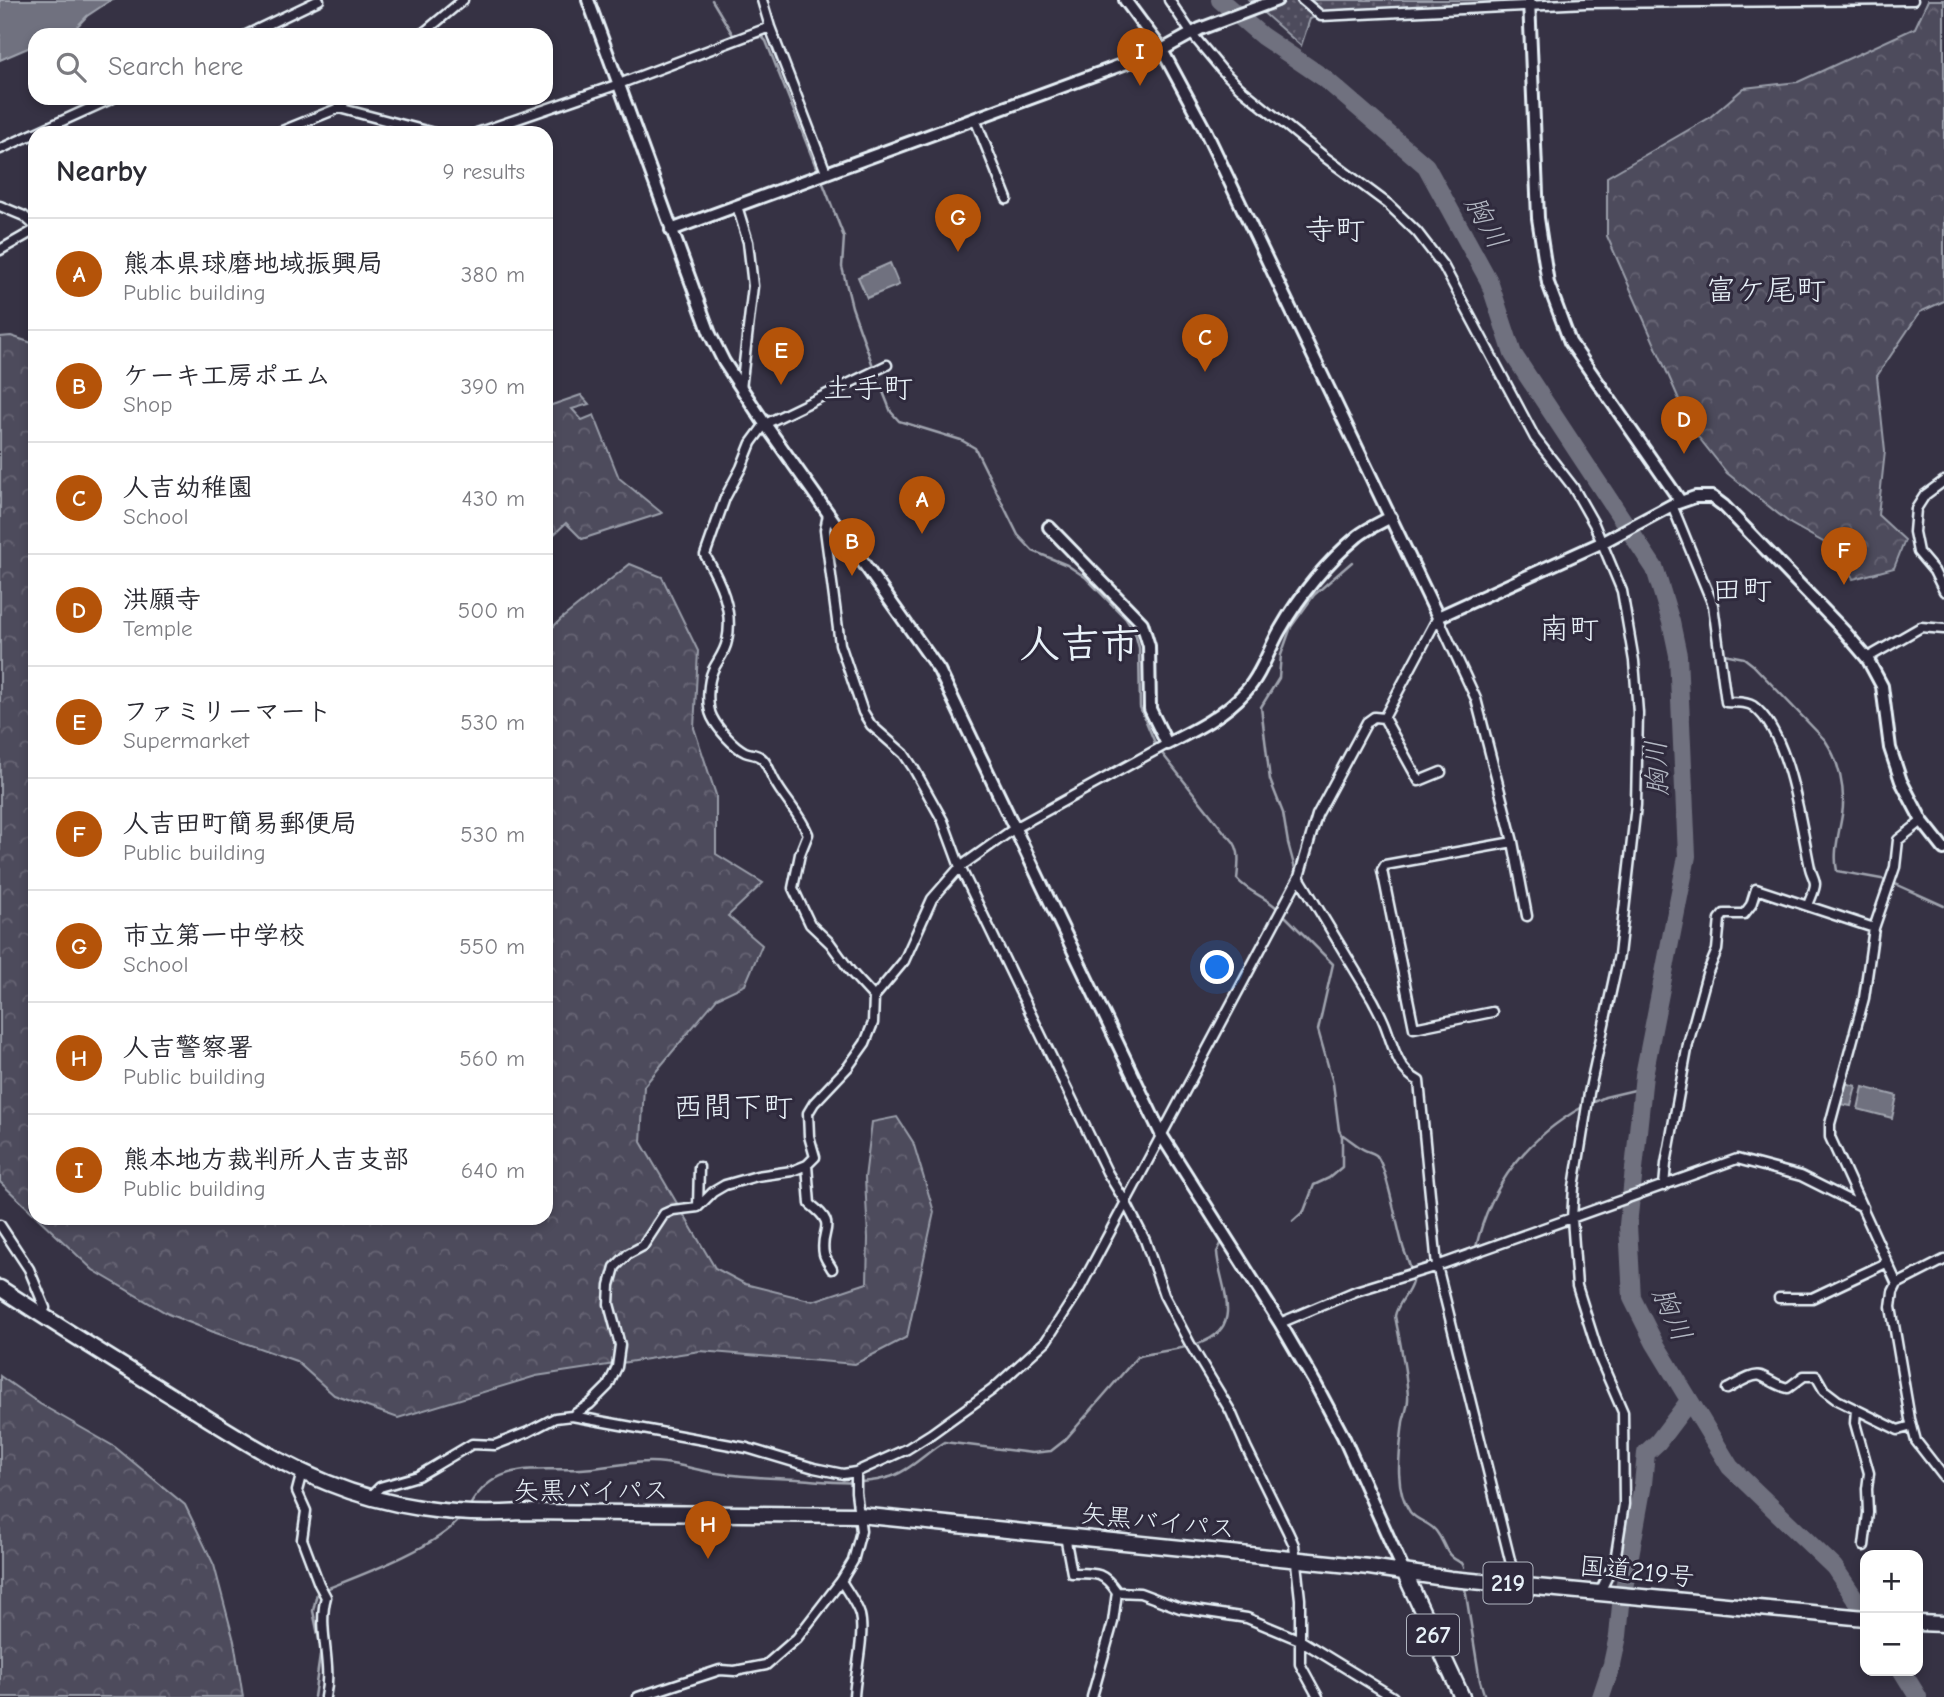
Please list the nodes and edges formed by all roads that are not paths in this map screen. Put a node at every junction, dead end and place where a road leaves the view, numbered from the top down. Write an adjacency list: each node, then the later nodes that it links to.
1 (319, 0): 13 (street)
2 (463, 0): 10 (street)
3 (588, 0): 17 (street)
4 (762, 0): 12 (street)
5 (1125, 0): 16 (street)
6 (1169, 0): 15 (street)
7 (1277, 0): 15 (street)
8 (1302, 0): 11 (street)
9 (1913, 0): 11 (street)
10 (453, 4): 14 (street)
11 (1529, 4): 40 (street)
12 (770, 27): 17 (street); 28 (street)
13 (261, 28)
14 (428, 28)
15 (1196, 31): 16 (street); 44 (street)
16 (1162, 50): 21 (street); 42 (street)
17 (619, 84): 25 (street); 33 (street)
18 (97, 105): 22 (street)
19 (341, 105): 20 (street)
20 (338, 108): 23 (street); 24 (street)
21 (975, 118): 28 (street); 29 (street)
22 (51, 126)
23 (293, 126)
24 (407, 126)
25 (497, 126)
26 (28, 136): 27 (street)
27 (0, 149)
28 (826, 172): 31 (street)
29 (1007, 199)
30 (0, 206): 32 (street)
31 (737, 206): 33 (street); 37 (street)
32 (28, 220)
33 (671, 230): 37 (street)
34 (28, 232): 35 (street)
35 (0, 250)
36 (887, 365): 38 (street)
37 (741, 389): 38 (street)
38 (765, 424): 41 (street); 61 (street)
39 (1944, 481): 45 (street)
40 (1676, 503): 44 (street); 48 (street); 58 (street)
41 (828, 514): 53 (street); 56 (street)
42 (1391, 517): 46 (street); 50 (street)
43 (1049, 527): 50 (street)
44 (1606, 540): 46 (street); 70 (street)
45 (1944, 591)
46 (1438, 617): 49 (street); 54 (street)
47 (1944, 629): 48 (street)
48 (1867, 658): 52 (street)
49 (1384, 718): 51 (street); 57 (street)
50 (1167, 744): 53 (street)
51 (1441, 772)
52 (1922, 821): 55 (street); 60 (street)
53 (1015, 828): 56 (street); 63 (street)
54 (1513, 842): 59 (street); 62 (street)
55 (1944, 849)
56 (960, 867): 61 (street); 67 (street)
57 (1299, 877): 63 (street); 74 (street)
58 (1808, 905): 60 (street); 66 (street)
59 (1527, 916)
60 (1874, 928): 69 (street)
61 (874, 997): 64 (street)
62 (1492, 1012)
63 (1162, 1136): 67 (street); 80 (street)
64 (807, 1165): 68 (street); 75 (street)
65 (699, 1167): 68 (street)
66 (1661, 1188): 69 (street); 70 (street)
67 (1126, 1203): 86 (street); 92 (street)
68 (698, 1207): 83 (street)
69 (1863, 1208): 73 (street)
70 (1575, 1217): 74 (street); 97 (street)
71 (0, 1226): 79 (street)
72 (1944, 1260): 76 (street)
73 (1886, 1263): 76 (street); 78 (street)
74 (1437, 1266): 80 (street); 95 (street)
75 (832, 1269)
76 (1897, 1284): 84 (street)
77 (0, 1288): 85 (highway, 矢黒バイパス / 219)
78 (1779, 1298)
79 (45, 1308)
80 (1280, 1323): 93 (street)
81 (1727, 1388): 82 (street)
82 (1856, 1409): 84 (street); 91 (street)
83 (572, 1416): 86 (street); 88 (street)
84 (1912, 1426): 87 (street)
85 (302, 1472): 88 (highway, 矢黒バイパス / 219); 102 (street)
86 (856, 1472): 89 (street)
87 (1944, 1477)
88 (371, 1496): 89 (highway, 矢黒バイパス / 219)
89 (859, 1515): 90 (highway, 矢黒バイパス / 219); 94 (street)
90 (1065, 1536): 92 (highway, 矢黒バイパス / 219); 96 (street)
91 (1864, 1546)
92 (1296, 1560): 93 (highway, 矢黒バイパス / 219); 101 (street)
93 (1404, 1573): 95 (highway, 国道219号 / 219); 108 (highway, 267)
94 (841, 1581): 103 (street); 104 (street)
95 (1516, 1584): 97 (highway, 国道219号 / 219)
96 (1117, 1592): 101 (street); 105 (street)
97 (1606, 1592): 98 (highway, 国道219号 / 219)
98 (1860, 1618)
99 (1923, 1623): 100 (highway)
100 (1944, 1624)
101 (1300, 1640): 106 (street); 107 (street)
102 (325, 1697)
103 (638, 1697)
104 (854, 1697)
105 (1092, 1697)
106 (1318, 1697)
107 (1393, 1697)
108 (1462, 1697)

